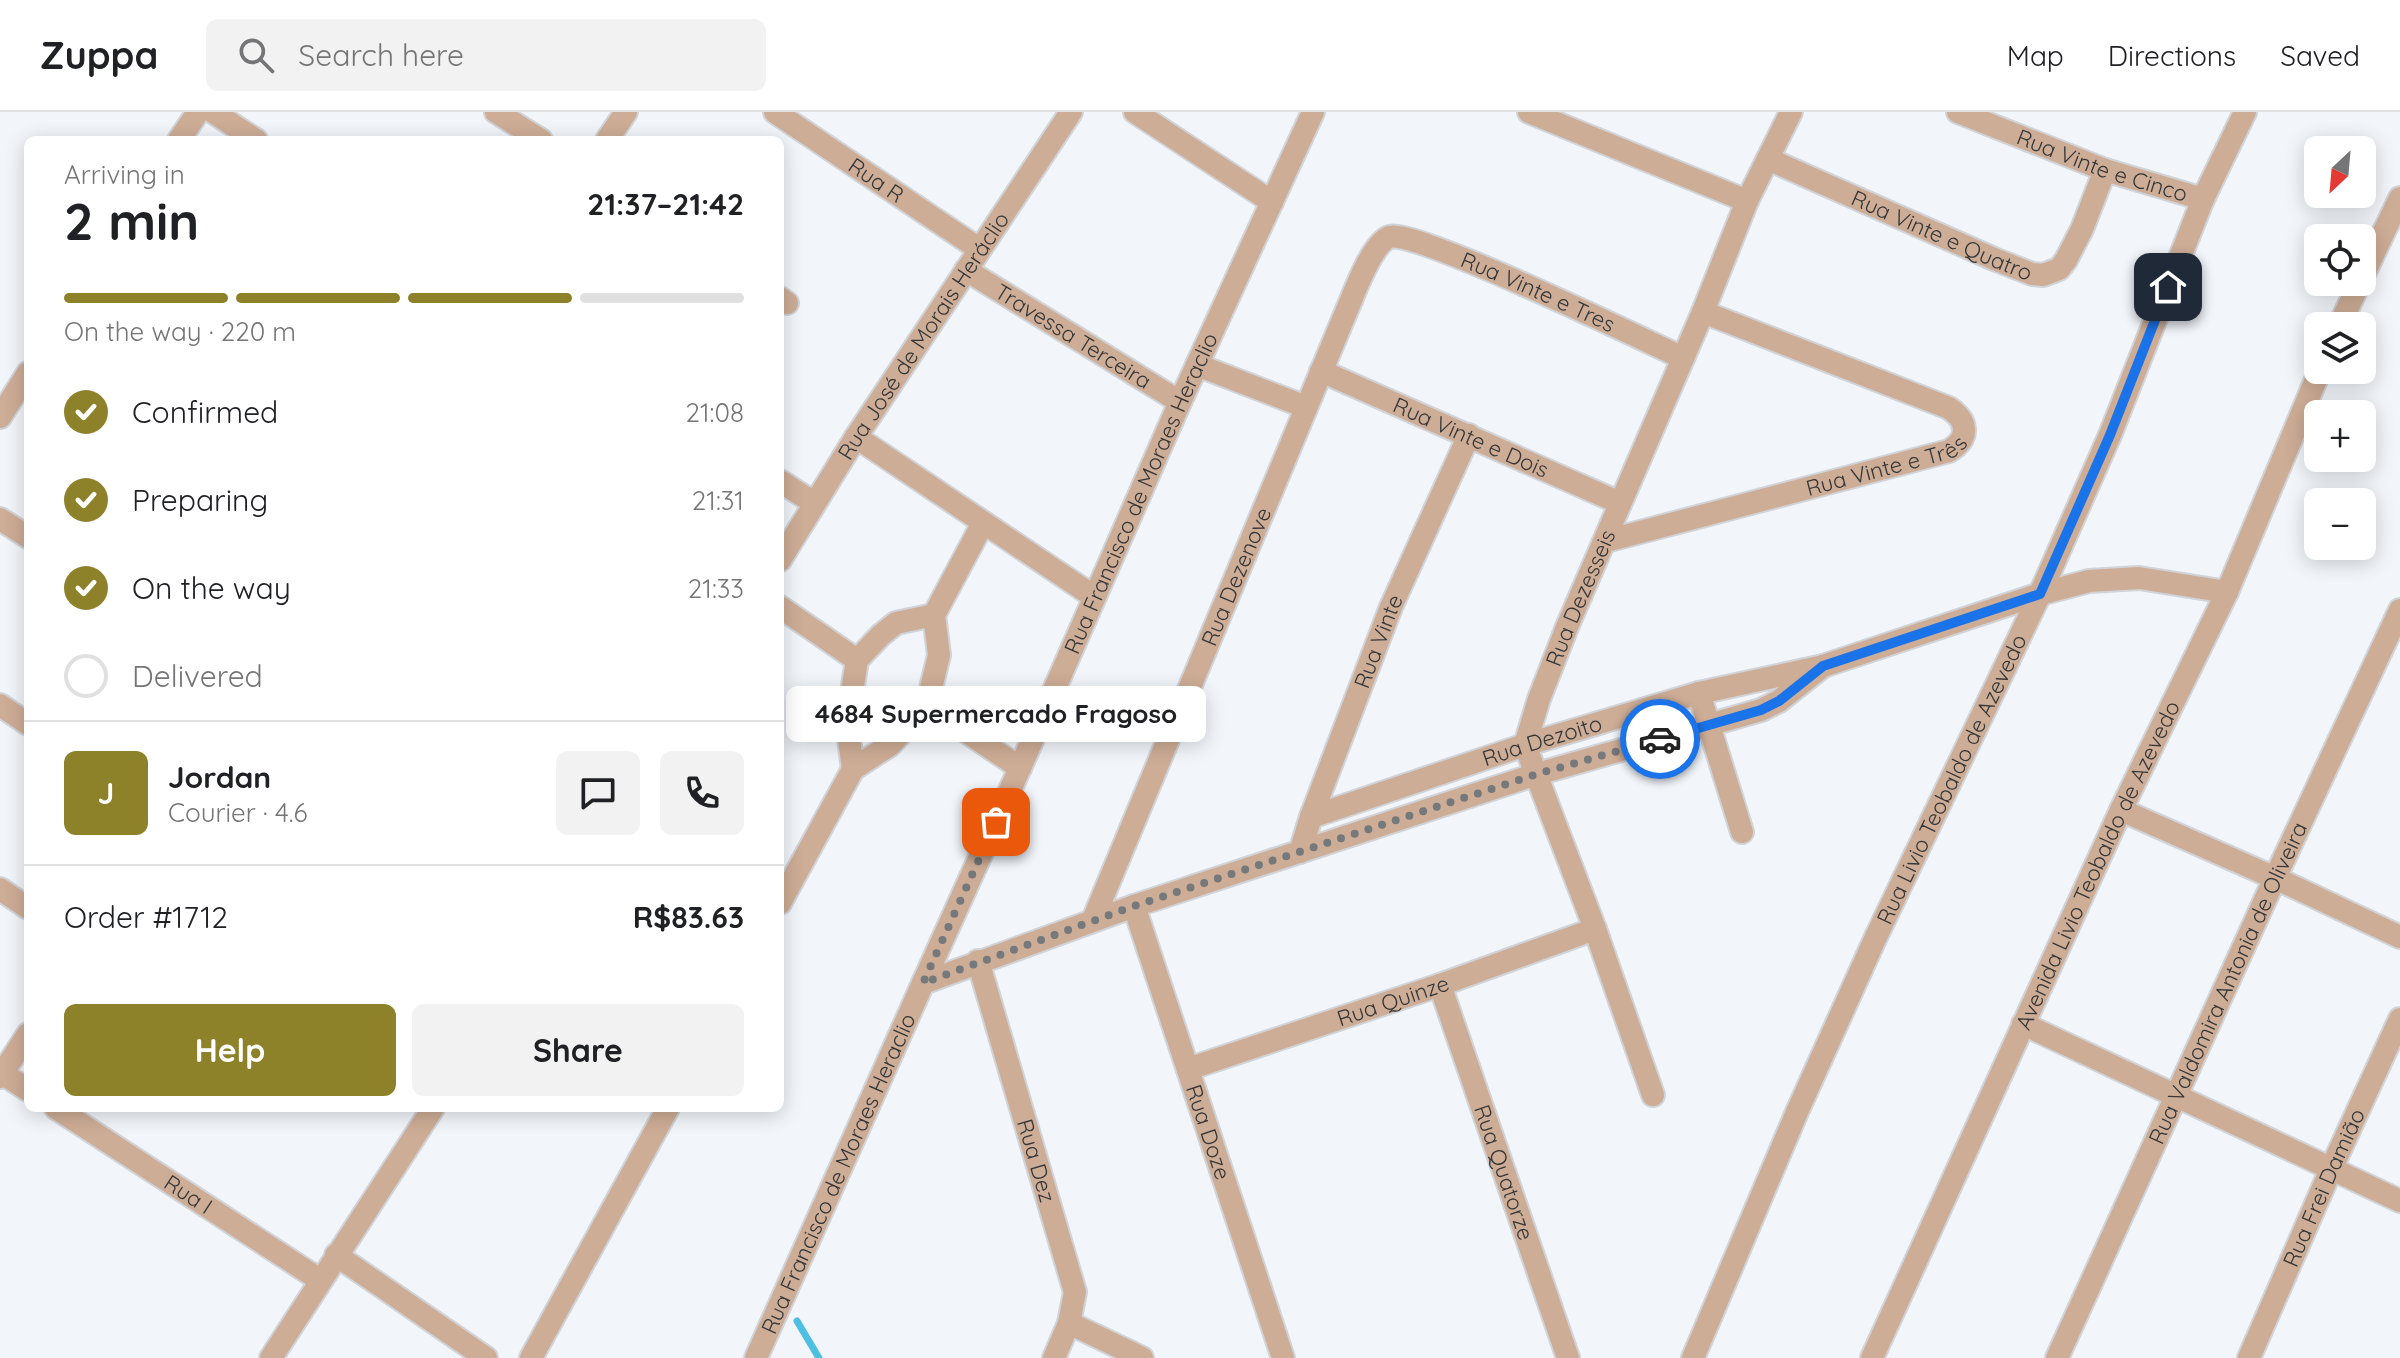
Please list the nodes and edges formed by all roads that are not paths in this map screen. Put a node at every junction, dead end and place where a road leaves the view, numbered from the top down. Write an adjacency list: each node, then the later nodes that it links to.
1 (198, 112): 13 (street)
2 (213, 112): 14 (street)
3 (496, 112): 15 (street)
4 (626, 112): 16 (street)
5 (775, 112): 25 (street, Rua R)
6 (1135, 112): 22 (street)
7 (1313, 112): 22 (street, Rua Francisco de Moraes Heraclio)
8 (1529, 112): 21 (street)
9 (1791, 112): 17 (street, Rua Dezesseis)
10 (1958, 112): 18 (street, Rua Vinte e Cinco)
11 (2245, 112): 20 (street, Rua Livio Teobaldo de Azevedo)
12 (1064, 114): 25 (street, Rua José de Morais Heráclio)
13 (182, 136)
14 (250, 136)
15 (535, 136)
16 (610, 136)
17 (1768, 159): 18 (street, Rua Vinte e Quatro); 21 (street, Rua Dezesseis)
18 (2105, 170): 20 (street, Rua Vinte e Cinco)
19 (2400, 198): 24 (street)
20 (2203, 199): 47 (street, Rua Livio Teobaldo de Azevedo)
21 (1747, 201): 27 (street, Rua Dezesseis)
22 (1272, 202): 29 (street, Rua Francisco de Moraes Heraclio)
23 (1389, 237): 28 (street, Rua Vinte e Tres); 30 (street, Rua Dezenove)
24 (2376, 248)
25 (979, 249): 26 (street, Rua José de Morais Heráclio)
26 (966, 270): 33 (street, Travessa Terceira); 37 (street, Rua José de Morais Heráclio)
27 (1703, 312): 28 (street, Rua Dezesseis); 44 (street, Rua Vinte e Três)
28 (1683, 358): 40 (street, Rua Dezesseis)
29 (1197, 365): 33 (street, Rua Francisco de Moraes Heraclio); 34 (street)
30 (1321, 371): 34 (street, Rua Dezenove); 36 (street, Rua Vinte e Dois)
31 (24, 379): 35 (street)
32 (2314, 384): 46 (street, Avenida Livio Teobaldo de Azevedo)
33 (1180, 402): 48 (street, Rua Francisco de Moraes Heraclio)
34 (1306, 407): 72 (street, Rua Dezenove)
35 (0, 417)
36 (1469, 435): 40 (street, Rua Vinte e Dois); 64 (street, Rua Vinte)
37 (856, 437): 39 (street, Rua José de Morais Heráclio); 42 (street)
38 (784, 484): 39 (street)
39 (814, 503): 45 (street, Rua José de Morais Heráclio)
40 (1620, 503): 44 (street, Rua Dezesseis)
41 (0, 519): 43 (street)
42 (983, 523): 48 (street); 51 (street)
43 (24, 534)
44 (1606, 541): 59 (street, Rua Dezesseis)
45 (784, 553)
46 (2227, 592): 47 (street, Rua Dezoito); 63 (street, Avenida Livio Teobaldo de Azevedo)
47 (2040, 594): 53 (street, Rua Dezoito); 102 (street, Rua Livio Teobaldo de Azevedo)
48 (1093, 596): 60 (street, Rua Francisco de Moraes Heraclio)
49 (784, 610): 52 (street)
50 (2400, 610): 67 (street, Rua Valdomira Antonia de Oliveira)
51 (934, 615): 52 (street); 56 (street)
52 (857, 660): 61 (street)
53 (1823, 666): 54 (street, Rua Dezoito); 58 (street, Rua Dezoito)
54 (1699, 693): 58 (street); 59 (street, Rua Dezoito)
55 (0, 705): 57 (street)
56 (927, 705): 60 (street); 61 (street)
57 (24, 721)
58 (1708, 725): 62 (street, Rua Dezoito); 65 (street)
59 (1525, 745): 62 (street); 64 (street, Rua Dezoito)
60 (1020, 768): 76 (street, Rua Francisco de Moraes Heraclio)
61 (853, 769): 69 (street)
62 (1537, 774): 66 (street, Rua Dezoito); 73 (street)
63 (2121, 810): 67 (street); 79 (street, Avenida Livio Teobaldo de Azevedo)
64 (1311, 817): 66 (street, Rua Vinte)
65 (1742, 832)
66 (1300, 852): 71 (street, Rua Dezoito)
67 (2275, 878): 74 (street); 85 (street, Rua Valdomira Antonia de Oliveira)
68 (0, 889): 70 (street)
69 (784, 896)
70 (24, 905)
71 (1134, 906): 72 (street, Rua Dezoito); 81 (street, Rua Doze)
72 (1093, 920): 75 (street, Rua Dezoito)
73 (1595, 929): 77 (street, Rua Quinze); 84 (street)
74 (2400, 937)
75 (978, 961): 76 (street, Rua Dezoito); 93 (street, Rua Dez)
76 (923, 983): 97 (street, Rua Francisco de Moraes Heraclio)
77 (1440, 985): 81 (street, Rua Quinze); 101 (street, Rua Quatorze)
78 (2400, 1019): 89 (street, Rua Frei Damião)
79 (2023, 1024): 85 (street); 103 (street, Avenida Livio Teobaldo de Azevedo)
80 (24, 1040): 82 (street)
81 (1188, 1069): 100 (street, Rua Doze)
82 (1, 1074): 83 (street)
83 (24, 1088)
84 (1653, 1095)
85 (2175, 1096): 89 (street); 104 (street, Rua Valdomira Antonia de Oliveira)
86 (62, 1112): 92 (street, Rua I)
87 (430, 1112): 91 (street)
88 (666, 1112): 96 (street)
89 (2332, 1167): 90 (street); 105 (street, Rua Frei Damião)
90 (2400, 1201)
91 (336, 1255): 92 (street); 95 (street)
92 (320, 1280): 94 (street)
93 (1069, 1323): 98 (street, Rua Dez); 99 (street)
94 (271, 1358)
95 (486, 1358)
96 (531, 1358)
97 (756, 1358)
98 (1054, 1358)
99 (1142, 1358)
100 (1283, 1358)
101 (1568, 1358)
102 (1693, 1358)
103 (1872, 1358)
104 (2057, 1358)
105 (2249, 1358)

